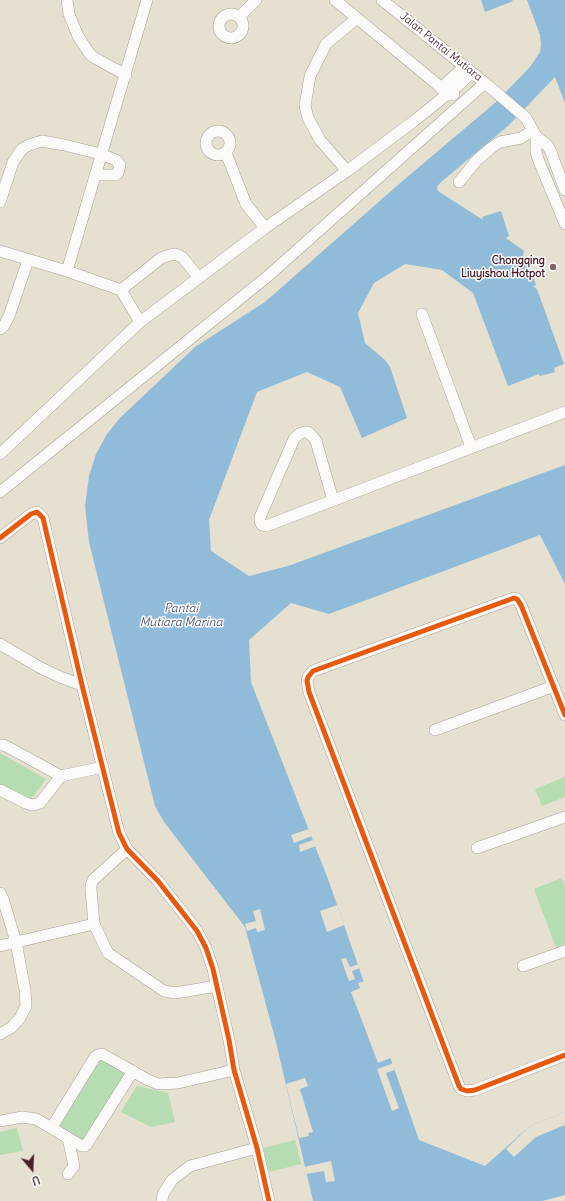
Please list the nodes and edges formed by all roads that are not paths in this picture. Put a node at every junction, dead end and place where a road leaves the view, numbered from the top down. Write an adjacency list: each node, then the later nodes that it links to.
1 (67, 0): 9 (street)
2 (148, 0): 9 (street)
3 (256, 0): 6 (street)
4 (336, 0): 7 (street)
5 (382, 0): 8 (street, Jalan Pantai Mutiara)
6 (239, 17)
7 (357, 18): 11 (street); 15 (street)
8 (468, 70): 10 (street, Jalan Pantai Mutiara); 11 (street)
9 (126, 75): 14 (street)
10 (485, 83): 12 (street, Jalan Pantai Mutiara); 33 (street)
11 (442, 89): 15 (street)
12 (535, 133): 17 (street); 18 (street, Jalan Pantai Mutiara); 20 (street)
13 (226, 153): 21 (street)
14 (101, 154): 16 (street); 16 (street); 19 (street)
15 (347, 171): 21 (street)
16 (95, 175): 24 (street)
17 (459, 182)
18 (565, 190)
19 (0, 202)
20 (565, 224)
21 (265, 228): 25 (street)
22 (0, 251): 23 (street)
23 (28, 260): 24 (street); 29 (street)
24 (67, 271): 26 (street)
25 (199, 278): 26 (street); 28 (street)
26 (121, 290): 28 (street)
27 (422, 314): 31 (street)
28 (140, 322): 32 (street)
29 (0, 329)
30 (565, 412): 31 (street)
31 (471, 447): 34 (street)
32 (0, 454)
33 (0, 492)
34 (333, 500): 34 (street)
35 (0, 538): 37 (street)
36 (0, 644): 37 (street)
37 (82, 685): 42 (street)
38 (554, 686): 39 (street); 40 (street); 56 (street)
39 (565, 715)
40 (435, 730)
41 (0, 744): 43 (street)
42 (103, 767): 43 (street); 47 (street)
43 (61, 776): 44 (street)
44 (0, 790)
45 (565, 817): 46 (street)
46 (477, 848)
47 (127, 849): 49 (street); 54 (street)
48 (0, 893): 50 (street)
49 (94, 924): 50 (street); 54 (street)
50 (16, 942): 51 (street); 55 (street)
51 (0, 946)
52 (565, 951): 53 (street)
53 (523, 966)
54 (217, 986): 57 (street)
55 (0, 1034)
56 (565, 1056)
57 (234, 1070): 58 (street); 62 (street)
58 (133, 1071): 60 (street); 61 (street)
59 (0, 1121): 60 (street)
60 (52, 1127): 61 (street)
61 (68, 1138): 63 (street)
62 (257, 1148): 64 (street); 65 (street)
63 (68, 1174)
64 (162, 1201)
65 (269, 1201)

